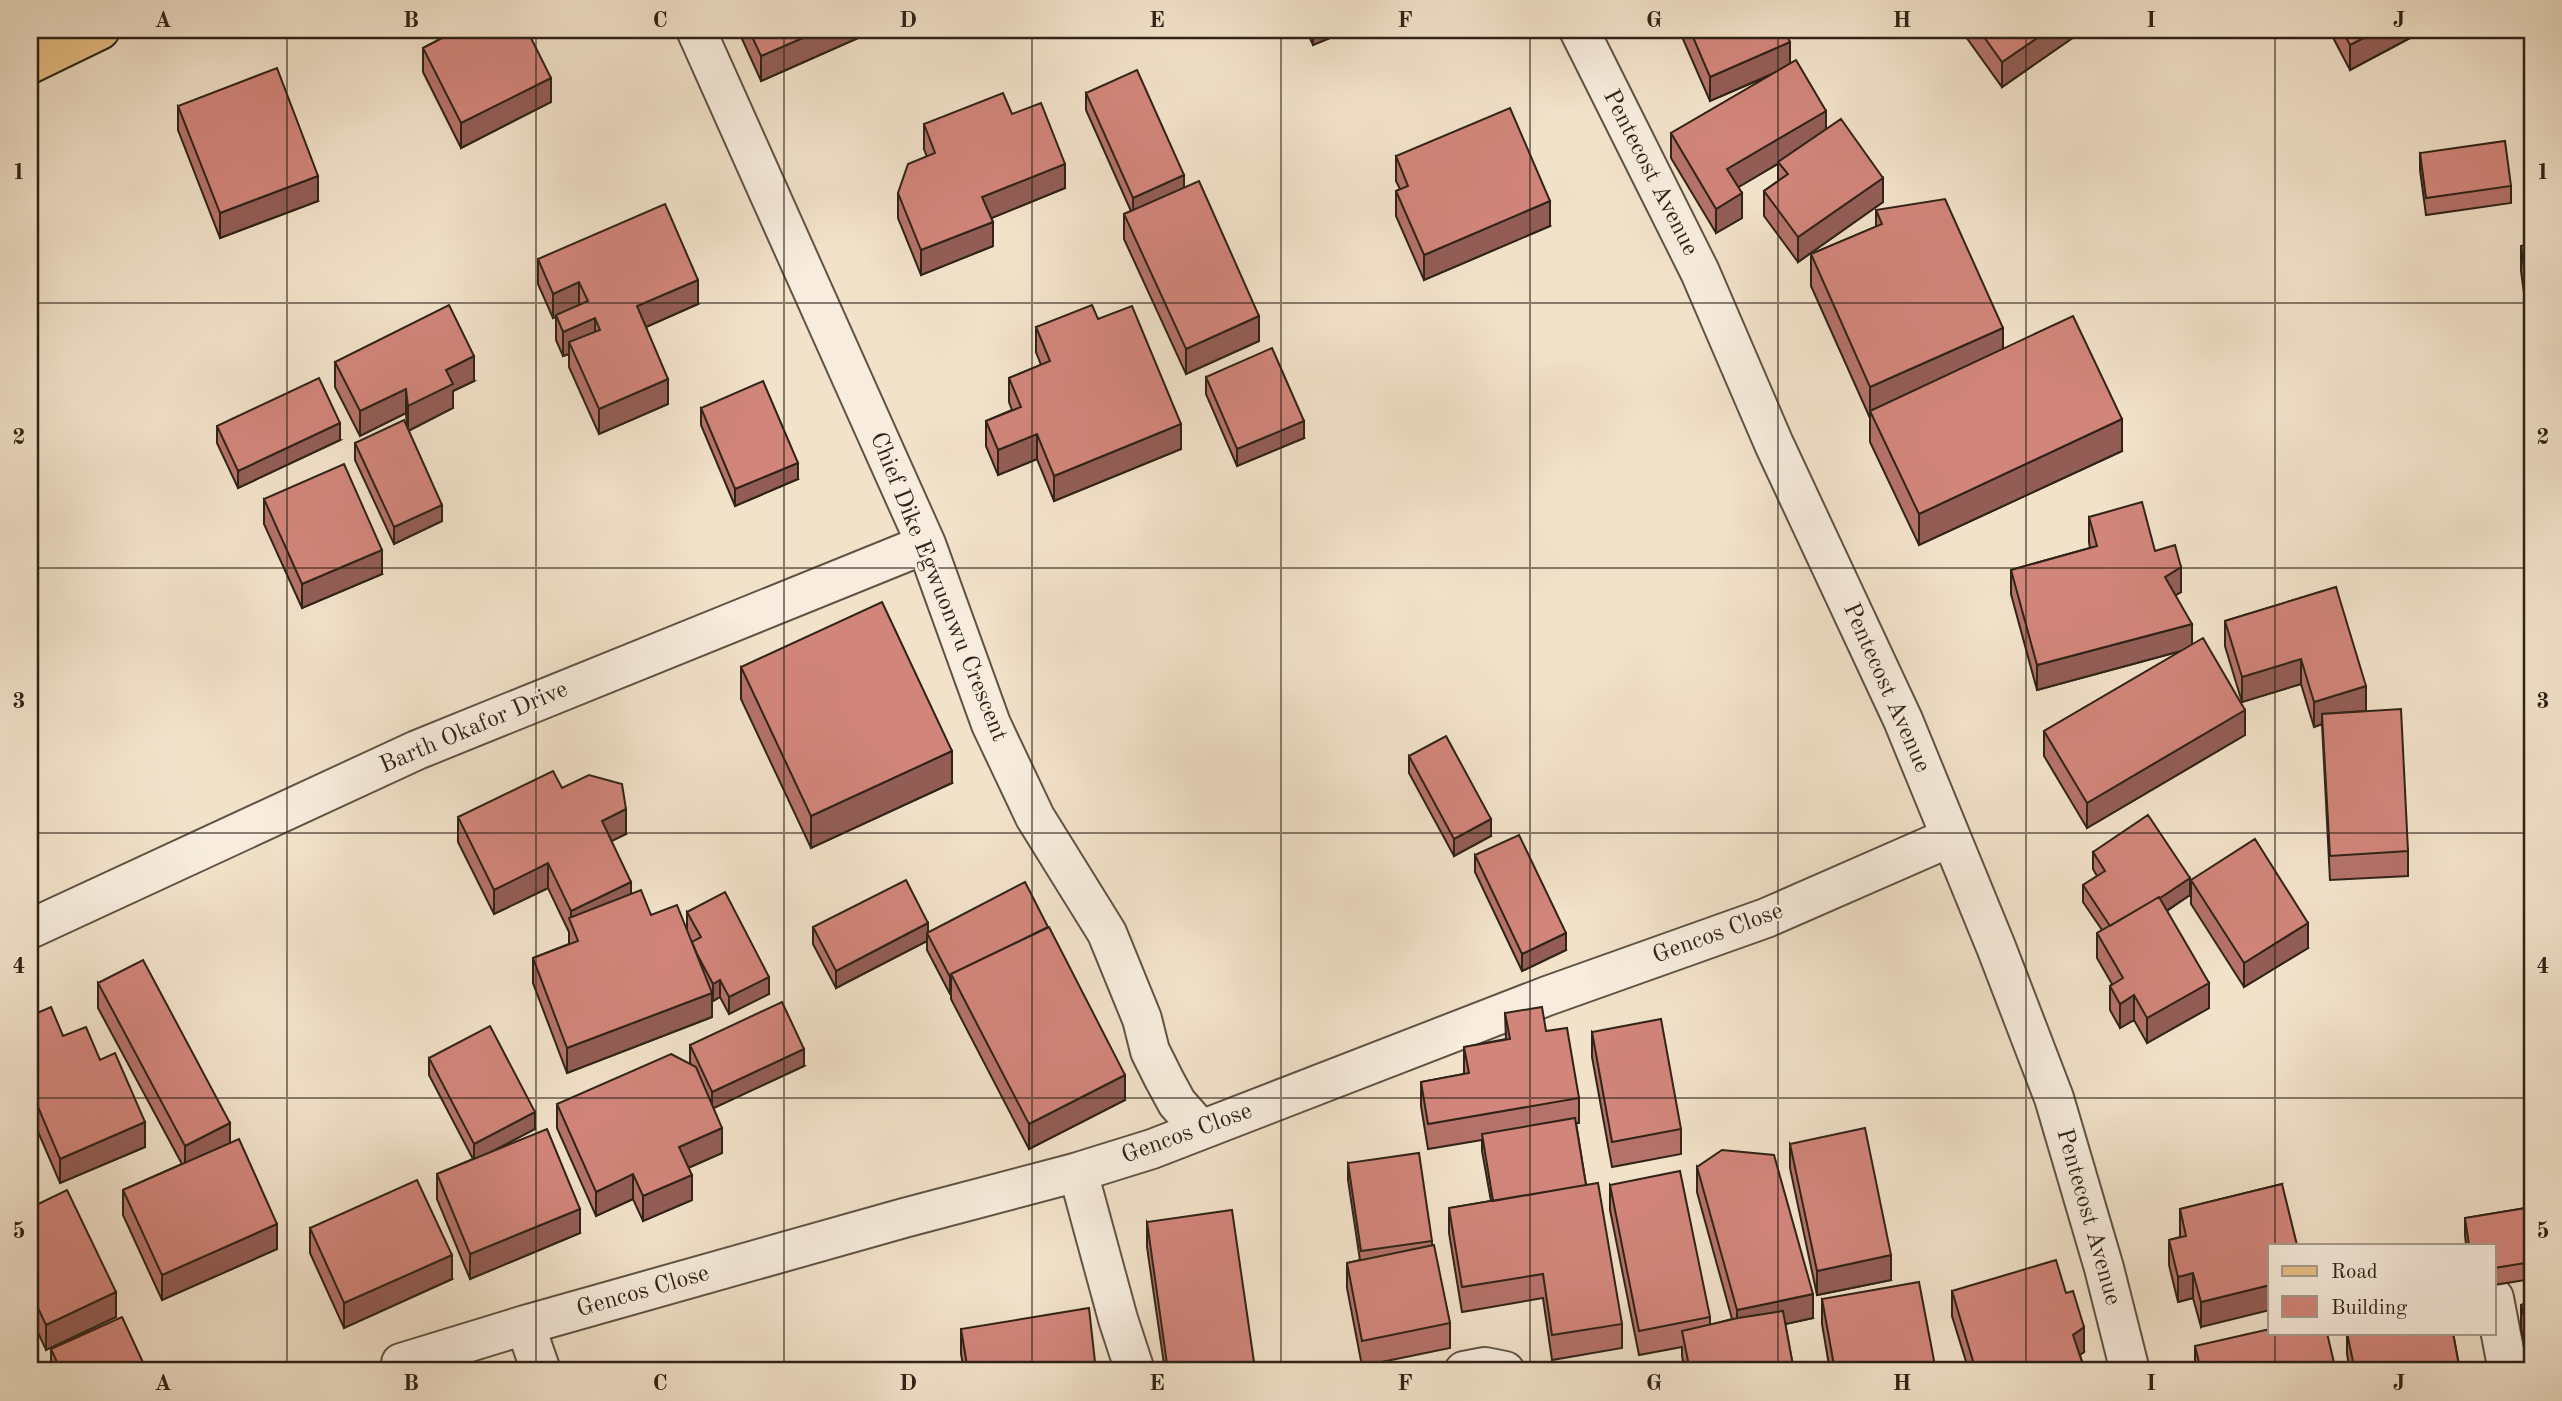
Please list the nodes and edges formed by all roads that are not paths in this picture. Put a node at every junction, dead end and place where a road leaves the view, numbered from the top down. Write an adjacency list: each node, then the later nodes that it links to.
1 (100, 30): 4 (main road)
2 (696, 30): 5 (street, Chief Dike Egwuonwu Crescent)
3 (1579, 30): 6 (street, Pentecost Avenue)
4 (30, 64)
5 (926, 544): 7 (street, Barth Okafor Drive); 8 (street, Chief Dike Egwuonwu Crescent)
6 (1951, 837): 8 (street, Gencos Close); 17 (street, Pentecost Avenue)
7 (30, 929)
8 (1201, 1130): 9 (street, Gencos Close)
9 (1078, 1172): 11 (street, Gencos Close); 14 (street)
10 (2496, 1308): 18 (street)
11 (525, 1325): 12 (street, Gencos Close); 13 (street)
12 (401, 1363)
13 (541, 1371)
14 (1135, 1371)
15 (1464, 1371): 16 (street)
16 (1505, 1371)
17 (2130, 1371)
18 (2508, 1371)

